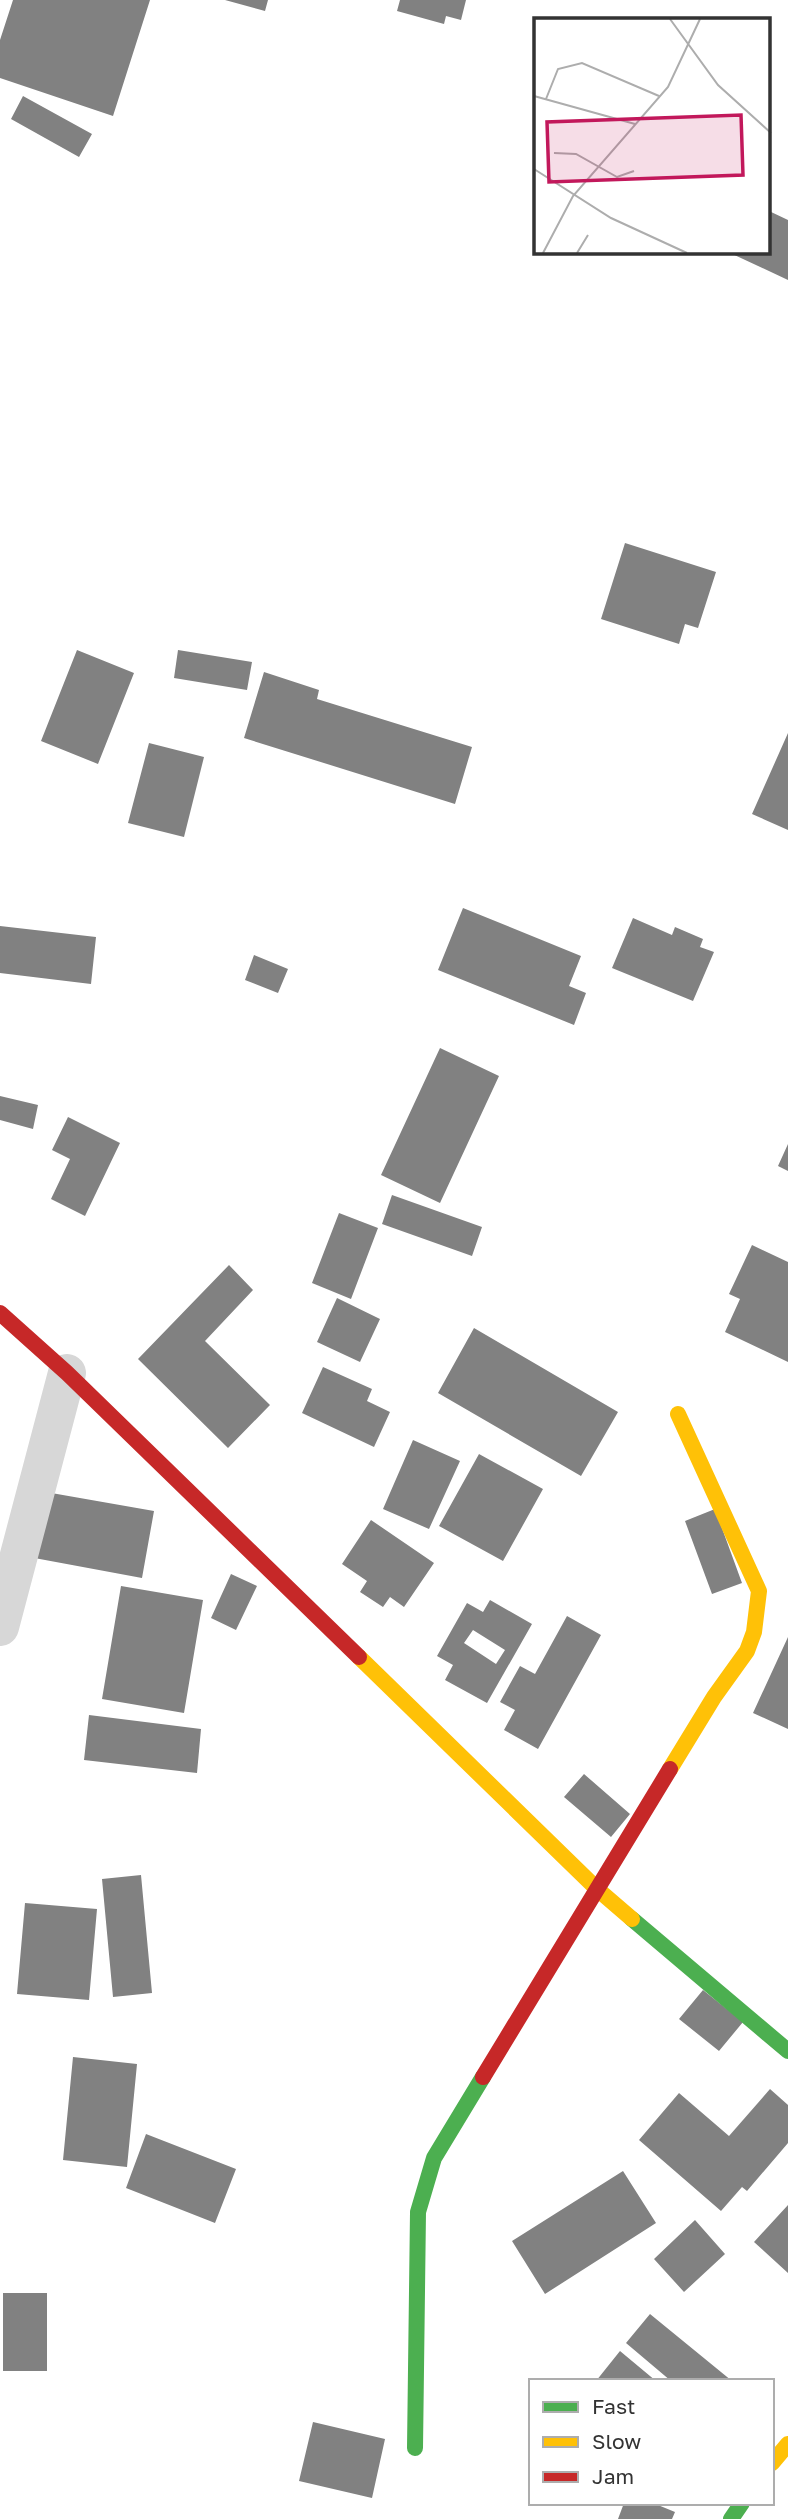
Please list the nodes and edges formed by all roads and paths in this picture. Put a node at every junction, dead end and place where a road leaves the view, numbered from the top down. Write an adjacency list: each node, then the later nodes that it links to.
1 (0, 1313): 2 (street)
2 (67, 1373): 4 (street); 5 (street)
3 (678, 1414): 5 (street)
4 (0, 1627)
5 (596, 1888): 6 (street); 8 (street)
6 (788, 2051)
7 (788, 2444): 9 (street)
8 (415, 2448)
9 (774, 2461)

